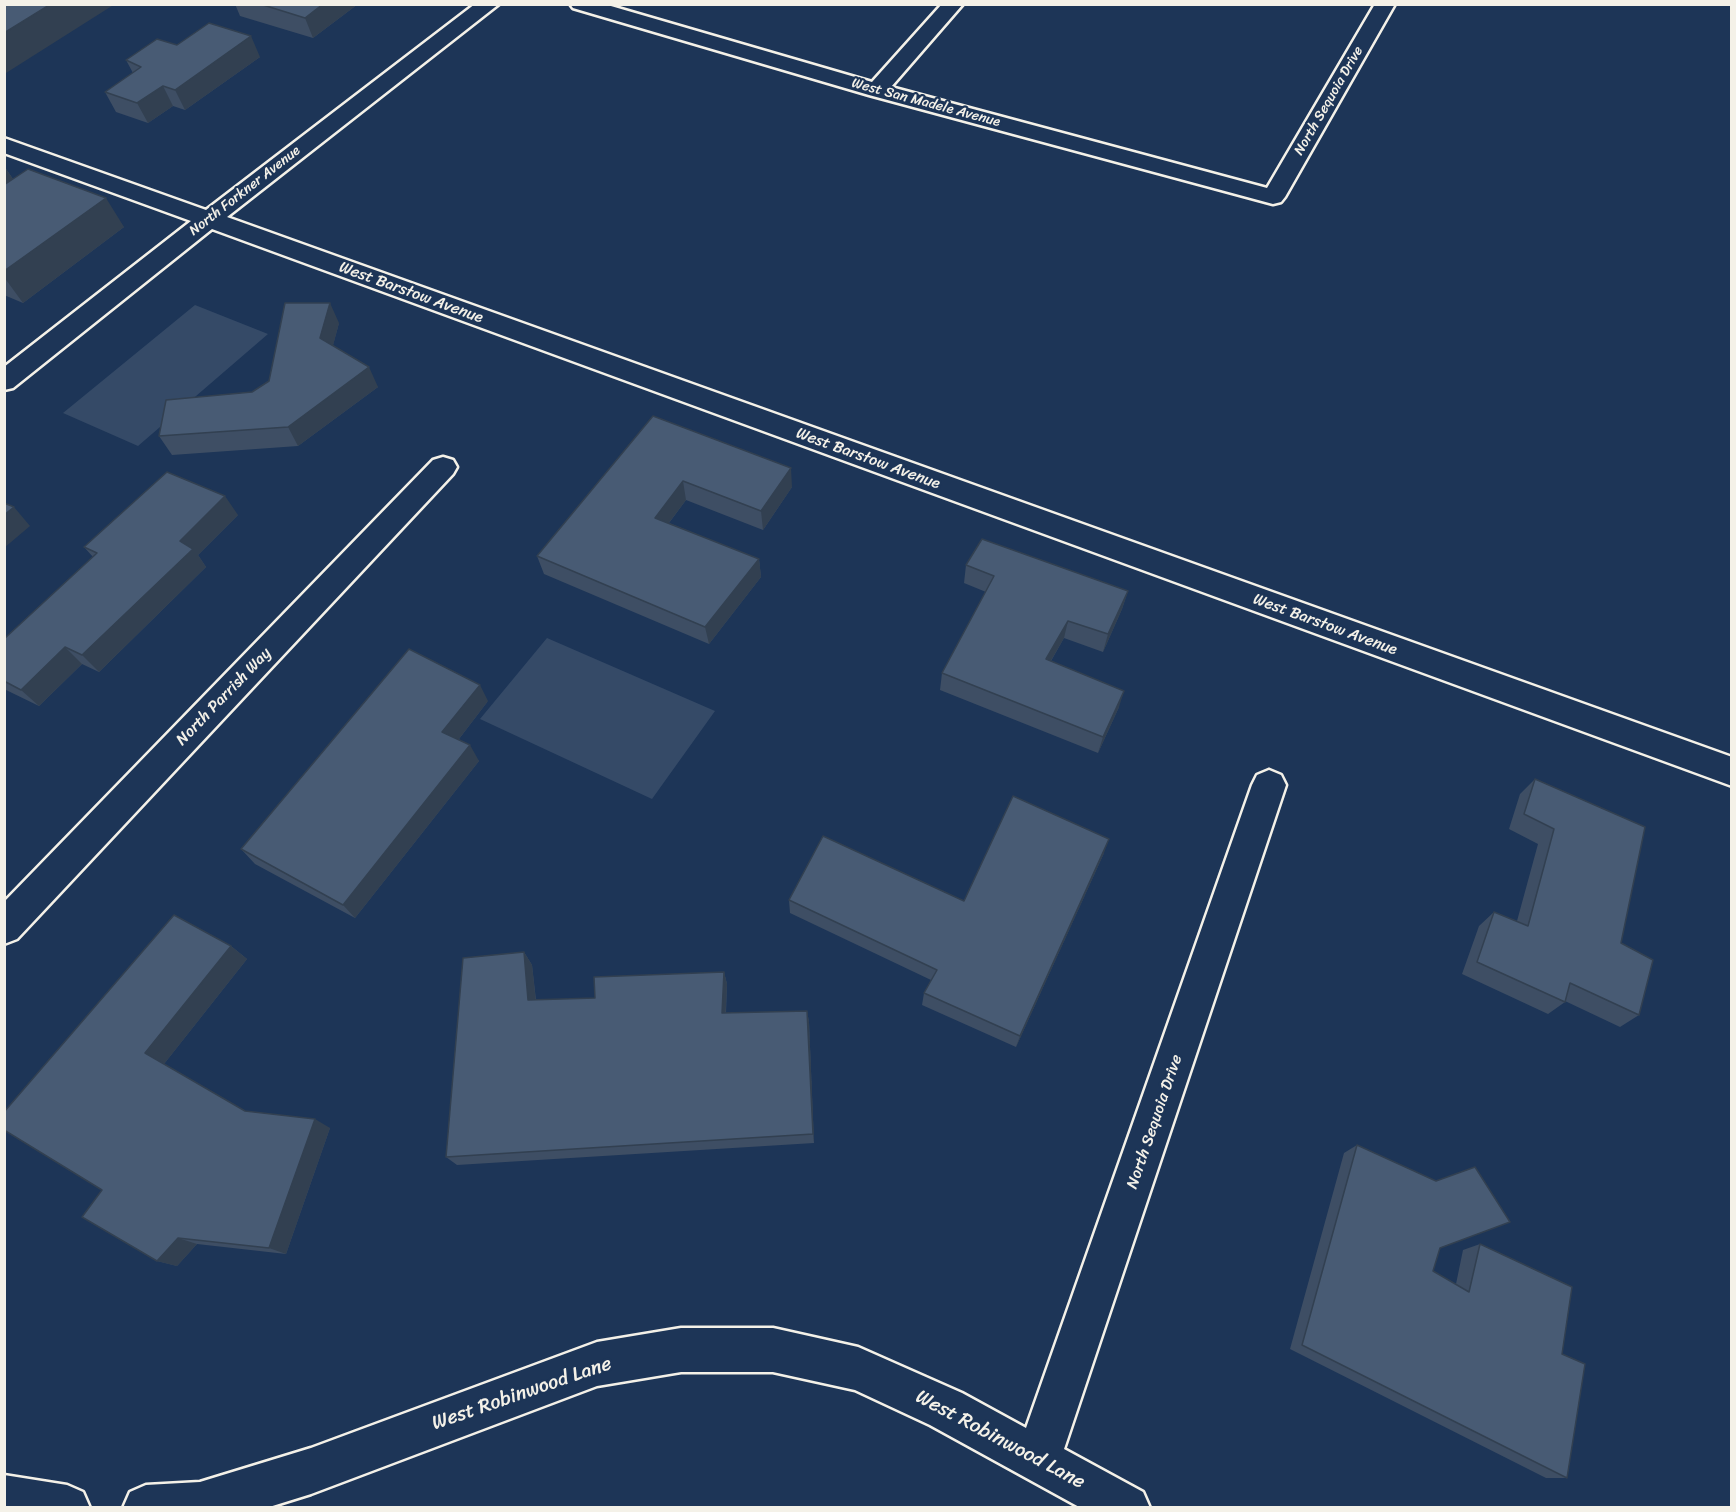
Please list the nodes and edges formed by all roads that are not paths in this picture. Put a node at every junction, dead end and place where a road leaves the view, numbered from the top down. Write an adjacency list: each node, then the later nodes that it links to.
1 (489, 4): 8 (street, North Forkner Avenue)
2 (580, 4): 5 (street, West San Madele Avenue)
3 (953, 4): 5 (street)
4 (1386, 4): 7 (street, North Sequoia Drive)
5 (877, 90): 7 (street, West San Madele Avenue)
6 (4, 145): 8 (street, West Barstow Avenue)
7 (1273, 197)
8 (208, 220): 9 (street, North Forkner Avenue); 11 (street, West Barstow Avenue)
9 (4, 381)
10 (443, 467): 13 (street, North Parrish Way)
11 (1731, 772)
12 (1269, 785): 14 (street, North Sequoia Drive)
13 (4, 927)
14 (1038, 1458): 17 (street, West Robinwood Lane); 18 (street, West Robinwood Lane)
15 (4, 1498): 16 (street)
16 (67, 1508)
17 (146, 1508)
18 (1126, 1508)

